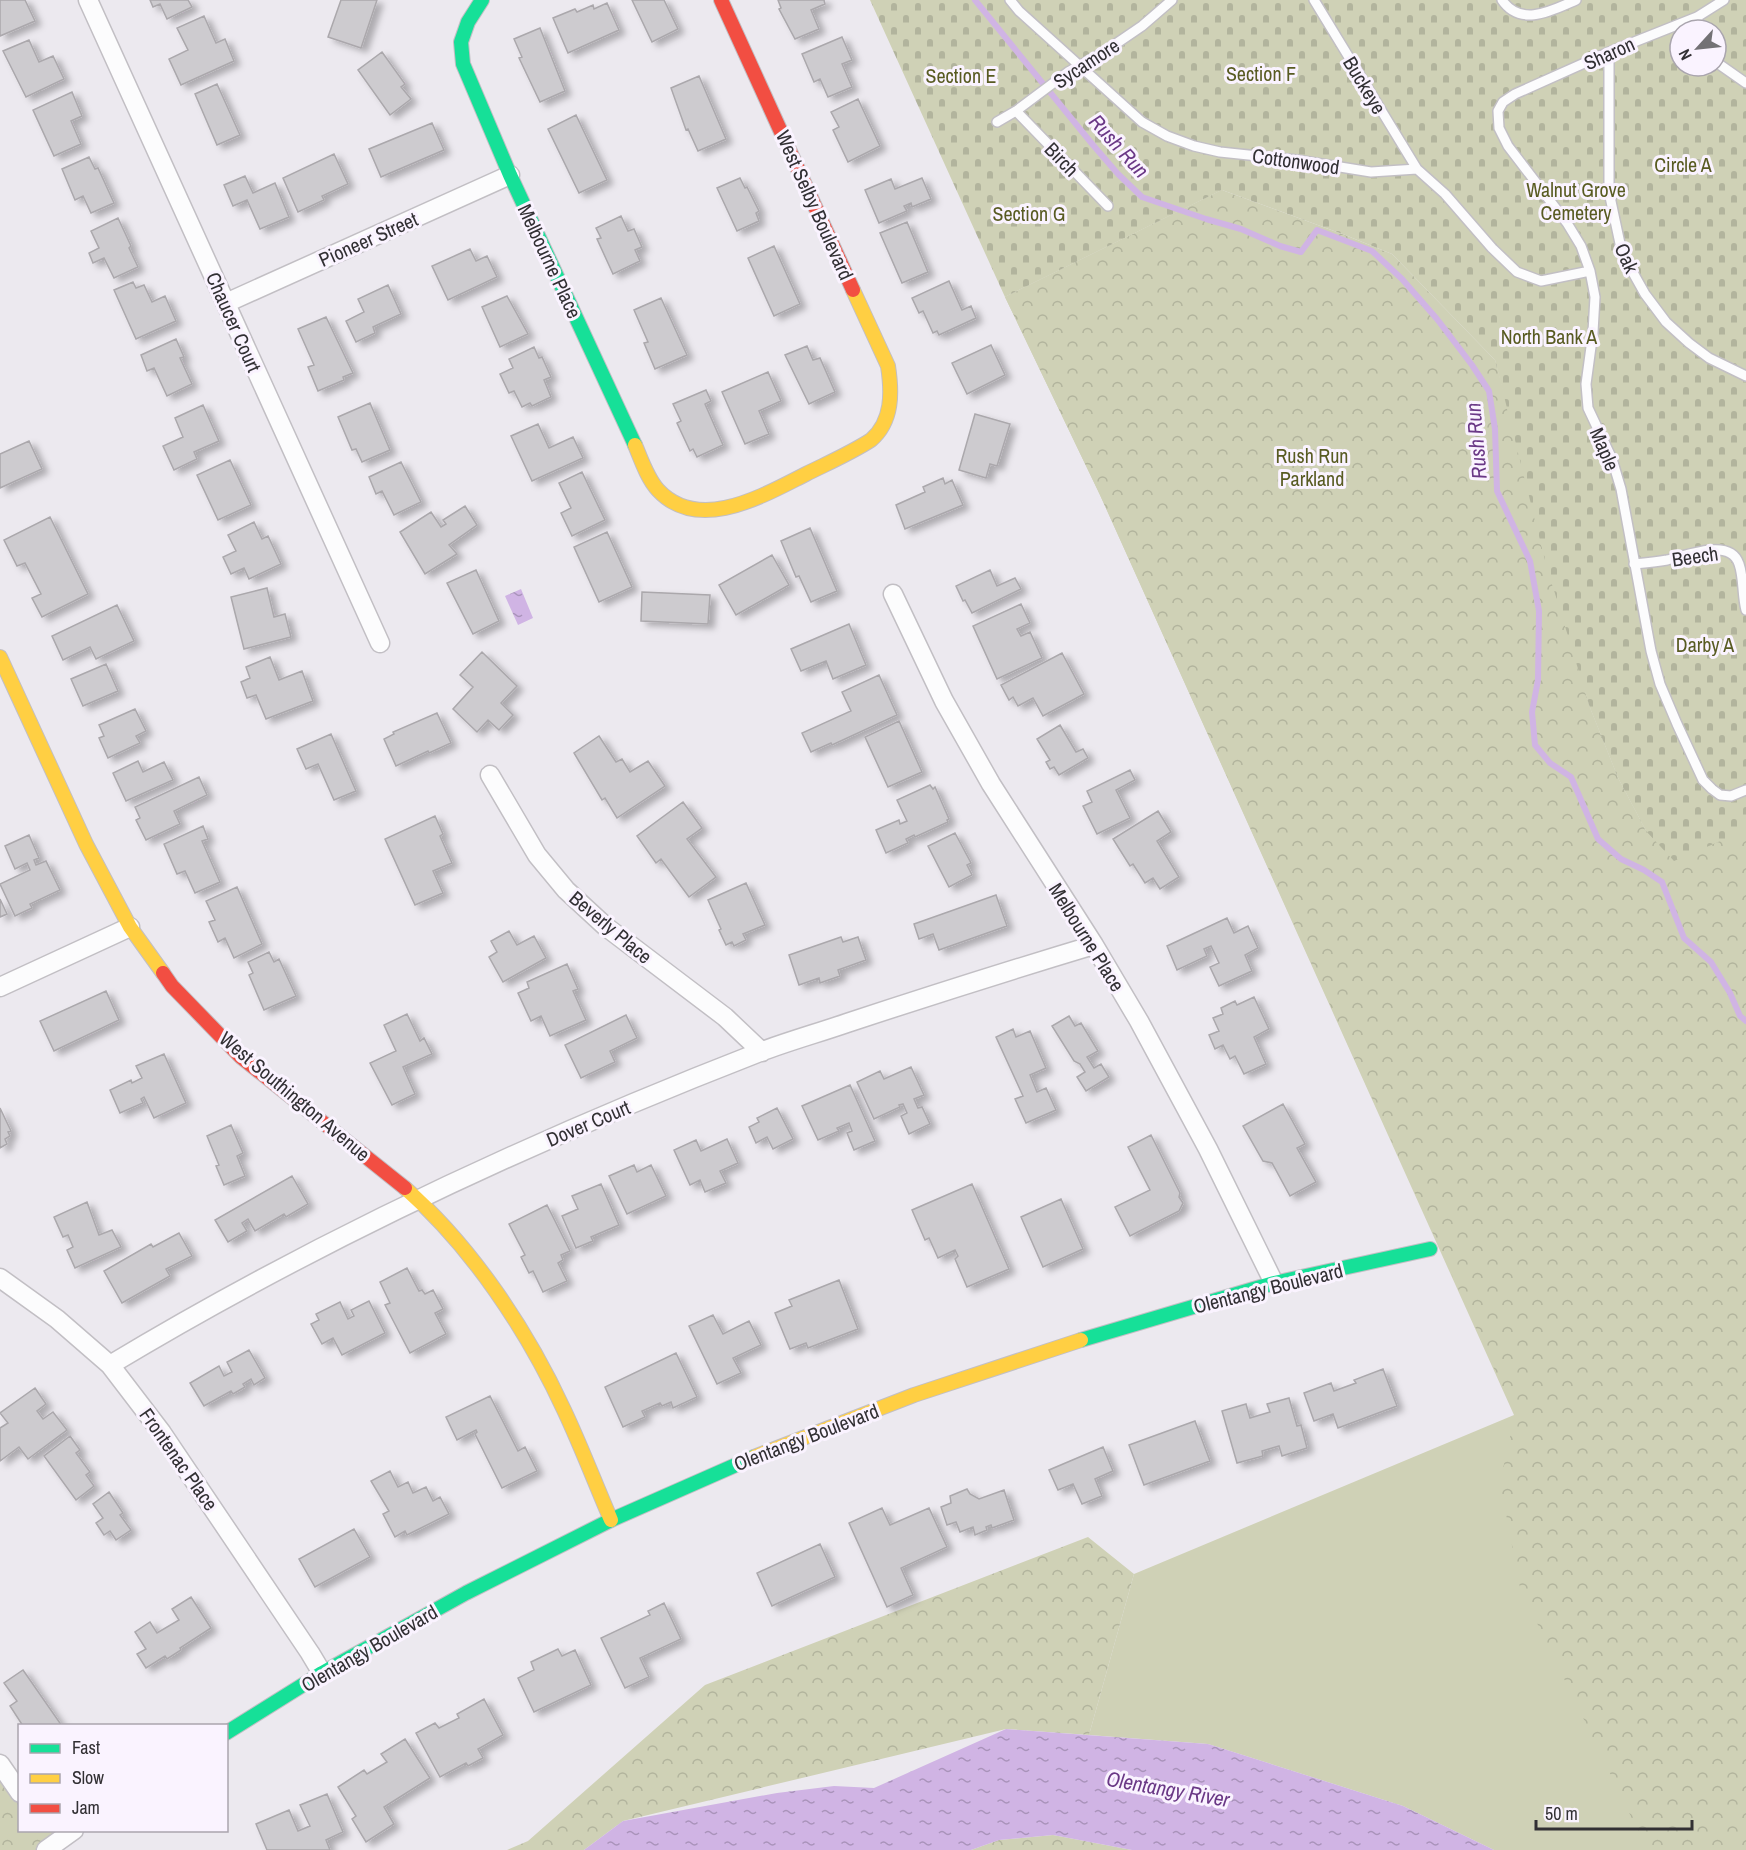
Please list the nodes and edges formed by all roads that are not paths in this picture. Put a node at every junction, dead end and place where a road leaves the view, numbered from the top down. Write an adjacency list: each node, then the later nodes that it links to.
1 (88, 0): 22 (street, Chaucer Court)
2 (482, 0): 19 (street, Melbourne Place)
3 (721, 0): 24 (street, West Selby Boulevard)
4 (1010, 0): 12 (lane, Cottonwood)
5 (1172, 0): 12 (lane, Sycamore)
6 (1314, 0): 18 (lane, Buckeye)
7 (1502, 0): 8 (lane)
8 (1576, 0)
9 (1724, 0): 10 (lane, Sharon)
10 (1698, 17): 11 (lane, Sharon)
11 (1609, 52): 16 (lane, Sharon); 23 (lane, Oak)
12 (1080, 66): 15 (lane, Sycamore); 18 (lane, Cottonwood)
13 (1728, 70): 14 (lane)
14 (1746, 83)
15 (1016, 111): 17 (lane, Sycamore); 20 (lane, Birch)
16 (1498, 111): 21 (lane, Maple)
17 (997, 122)
18 (1417, 169): 21 (lane)
19 (510, 175): 22 (street, Pioneer Street); 24 (street, Melbourne Place)
20 (1108, 206)
21 (1590, 271): 25 (lane, Maple)
22 (226, 303): 28 (street, Chaucer Court)
23 (1746, 376)
24 (685, 507)
25 (1634, 564): 27 (lane, Beech); 31 (lane, Maple)
26 (893, 594): 33 (street, Melbourne Place)
27 (1746, 610)
28 (380, 643)
29 (0, 657): 32 (street, West Southington Avenue)
30 (490, 775): 35 (street, Beverly Place)
31 (1746, 790)
32 (130, 927): 34 (street); 36 (street, West Southington Avenue)
33 (1094, 945): 35 (street, Dover Court); 39 (street, Melbourne Place)
34 (0, 987)
35 (762, 1052): 36 (street, Dover Court)
36 (417, 1199): 40 (street, Dover Court); 41 (street, West Southington Avenue)
37 (1430, 1250): 39 (street, Olentangy Boulevard)
38 (0, 1278): 40 (street, Frontenac Place)
39 (1274, 1283): 41 (street, Olentangy Boulevard)
40 (110, 1365): 42 (street, Frontenac Place)
41 (611, 1520): 42 (street, Olentangy Boulevard)
42 (322, 1673): 43 (street, Olentangy Boulevard)
43 (228, 1733)
44 (0, 1764): 45 (street)
45 (18, 1790)

